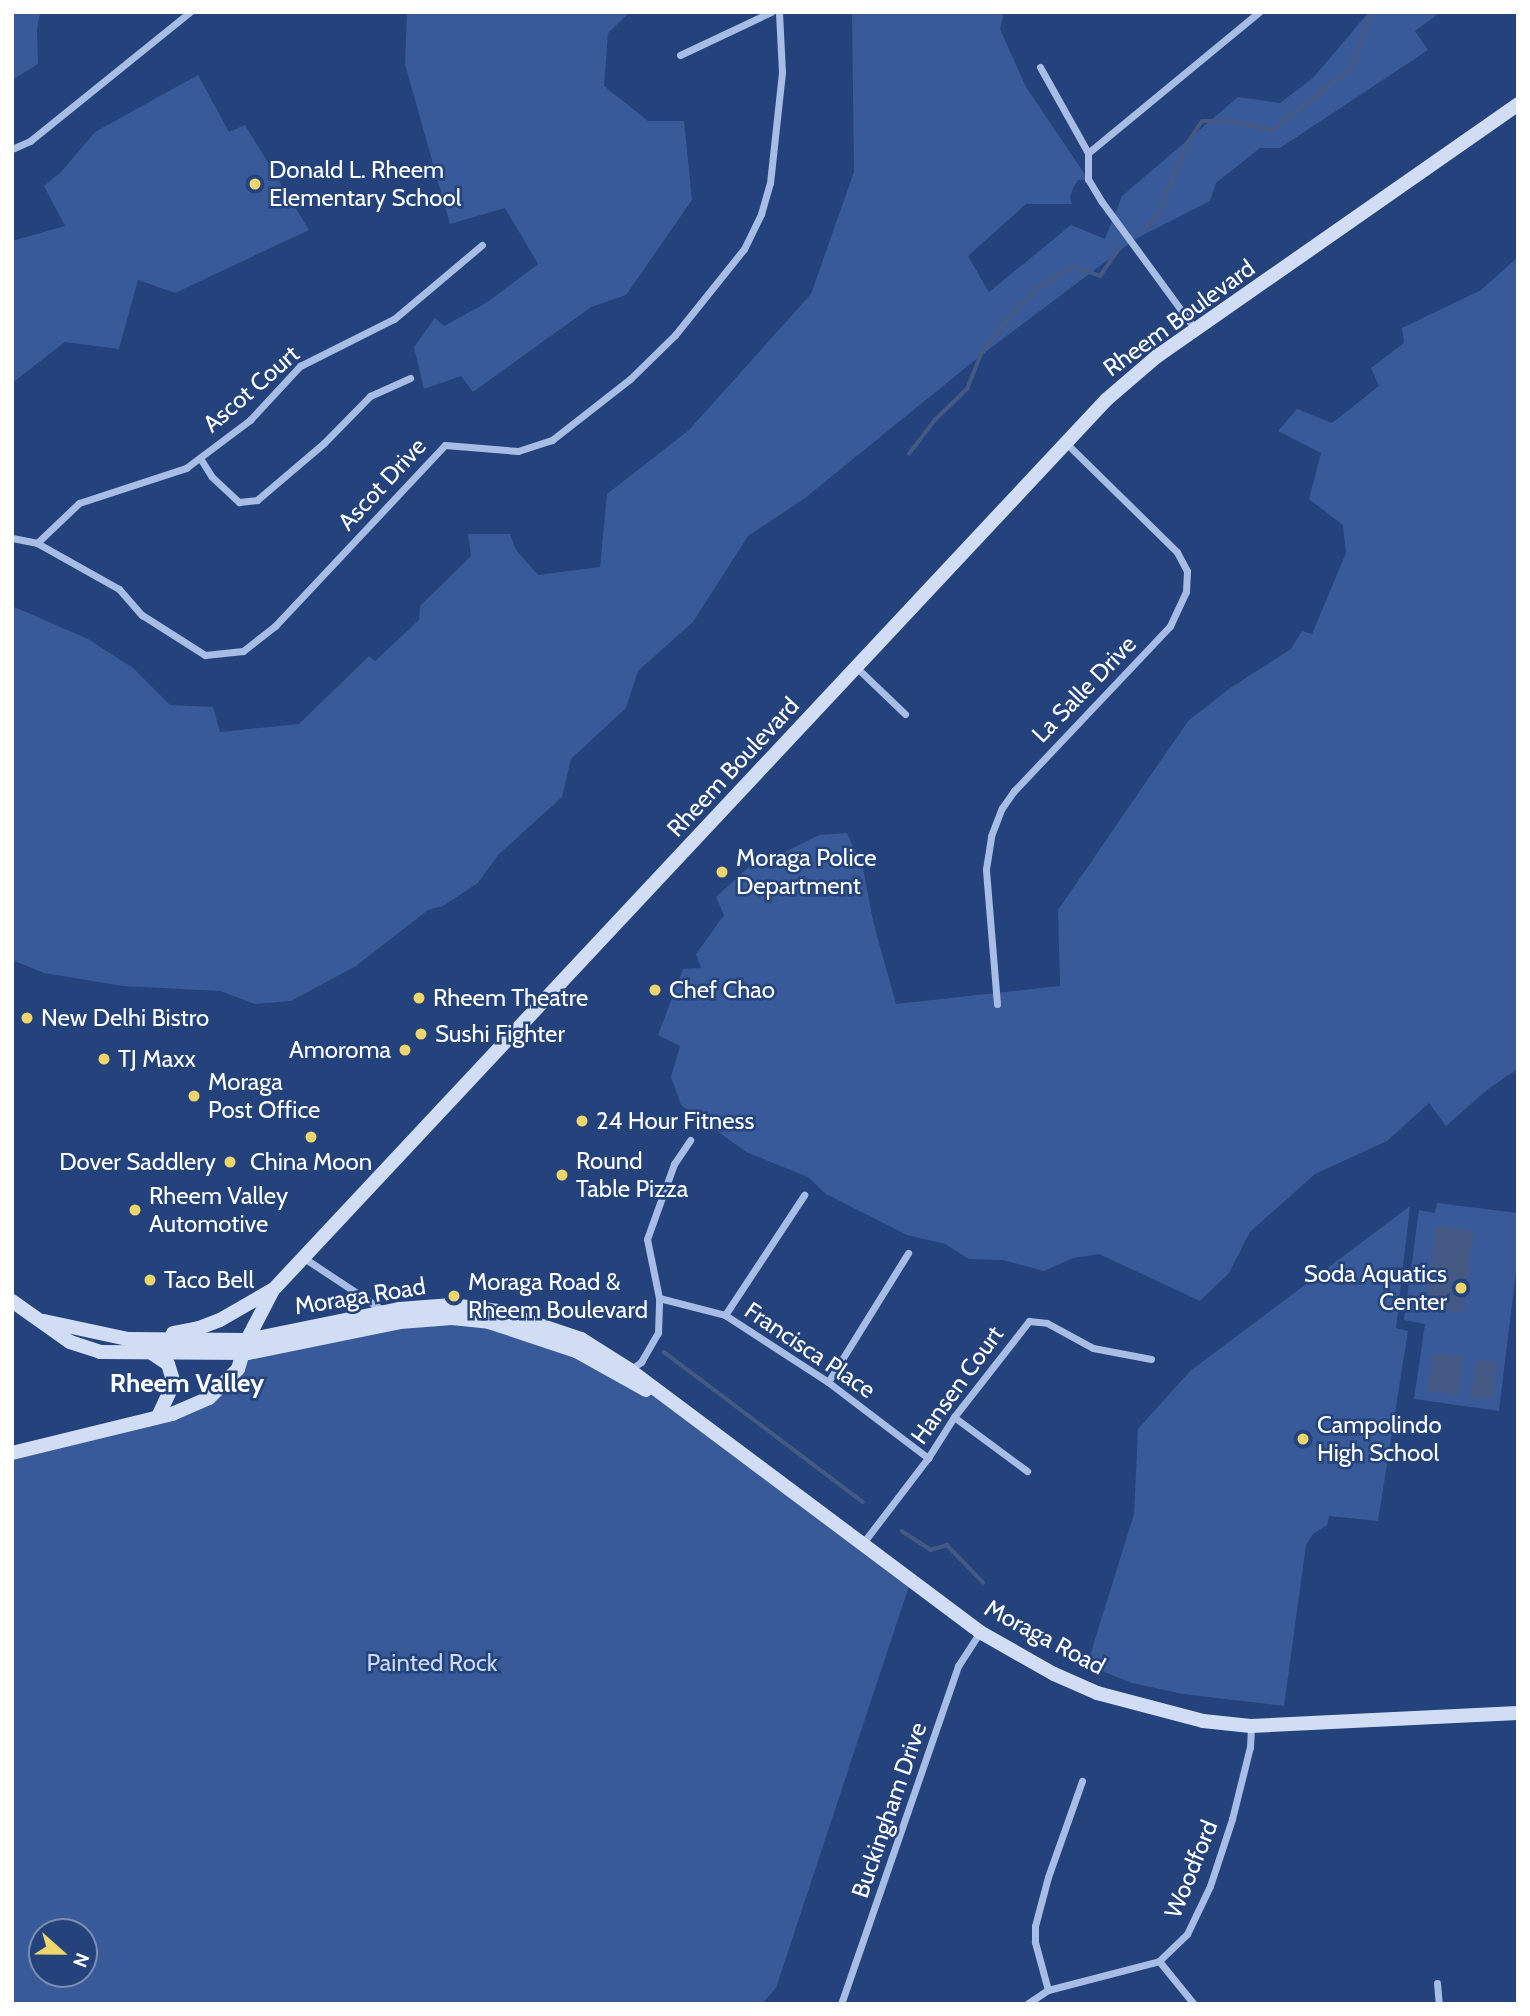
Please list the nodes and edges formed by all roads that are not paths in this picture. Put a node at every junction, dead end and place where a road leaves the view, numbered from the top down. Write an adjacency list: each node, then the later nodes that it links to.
1 (190, 12): 8 (street)
2 (771, 12): 5 (street)
3 (779, 12): 16 (street, Ascot Drive)
4 (1259, 12): 9 (street)
5 (680, 55)
6 (1040, 67): 9 (street)
7 (1518, 104): 11 (main road, Rheem Boulevard)
8 (12, 149)
9 (1088, 153): 11 (street)
10 (482, 245): 14 (street, Ascot Court)
11 (1196, 330): 13 (main road, Rheem Boulevard)
12 (410, 378): 14 (street)
13 (1065, 443): 17 (main road, Rheem Boulevard); 19 (street, La Salle Drive)
14 (200, 458): 16 (street, Ascot Court)
15 (12, 538): 16 (street, Ascot Drive)
16 (37, 543)
17 (856, 667): 18 (street); 23 (main road, Rheem Boulevard)
18 (905, 714)
19 (997, 1004)
20 (690, 1140): 25 (street)
21 (804, 1195): 28 (street)
22 (908, 1253): 35 (street)
23 (304, 1258): 24 (main road, Rheem Boulevard); 27 (street)
24 (273, 1290): 30 (main road); 31 (main road, Rheem Boulevard)
25 (659, 1298): 28 (street, Francisca Place); 34 (street)
26 (12, 1301): 29 (main road, Moraga Road)
27 (384, 1312): 31 (main road, Moraga Road); 34 (main road, Moraga Road)
28 (725, 1315): 35 (street, Francisca Place)
29 (44, 1321): 30 (main road, Moraga Road); 32 (main road, Moraga Road)
30 (156, 1339): 31 (main road, Moraga Road)
31 (246, 1346): 32 (main road, Moraga Road); 36 (main road, Rheem Boulevard); 38 (main road, Moraga Road)
32 (152, 1354): 36 (main road)
33 (1151, 1359): 37 (street, Hansen Court)
34 (630, 1370): 38 (main road, Moraga Road)
35 (828, 1382): 40 (street, Francisca Place)
36 (158, 1417): 39 (main road, Rheem Boulevard)
37 (954, 1417): 40 (street, Hansen Court); 41 (street)
38 (698, 1420): 42 (main road, Moraga Road)
39 (12, 1453)
40 (928, 1458): 42 (street, Hansen Court)
41 (1027, 1471)
42 (863, 1543): 43 (main road, Moraga Road)
43 (980, 1632): 45 (main road, Moraga Road); 50 (street, Buckingham Drive)
44 (1518, 1713): 45 (main road, Moraga Road)
45 (1251, 1726): 47 (street, Woodford)
46 (1082, 1782): 49 (street)
47 (1158, 1961): 49 (street, Woodford); 52 (street)
48 (1437, 1983): 53 (street)
49 (1048, 1990): 51 (street, Woodford)
50 (841, 2004)
51 (1027, 2004)
52 (1194, 2004)
53 (1438, 2004)

